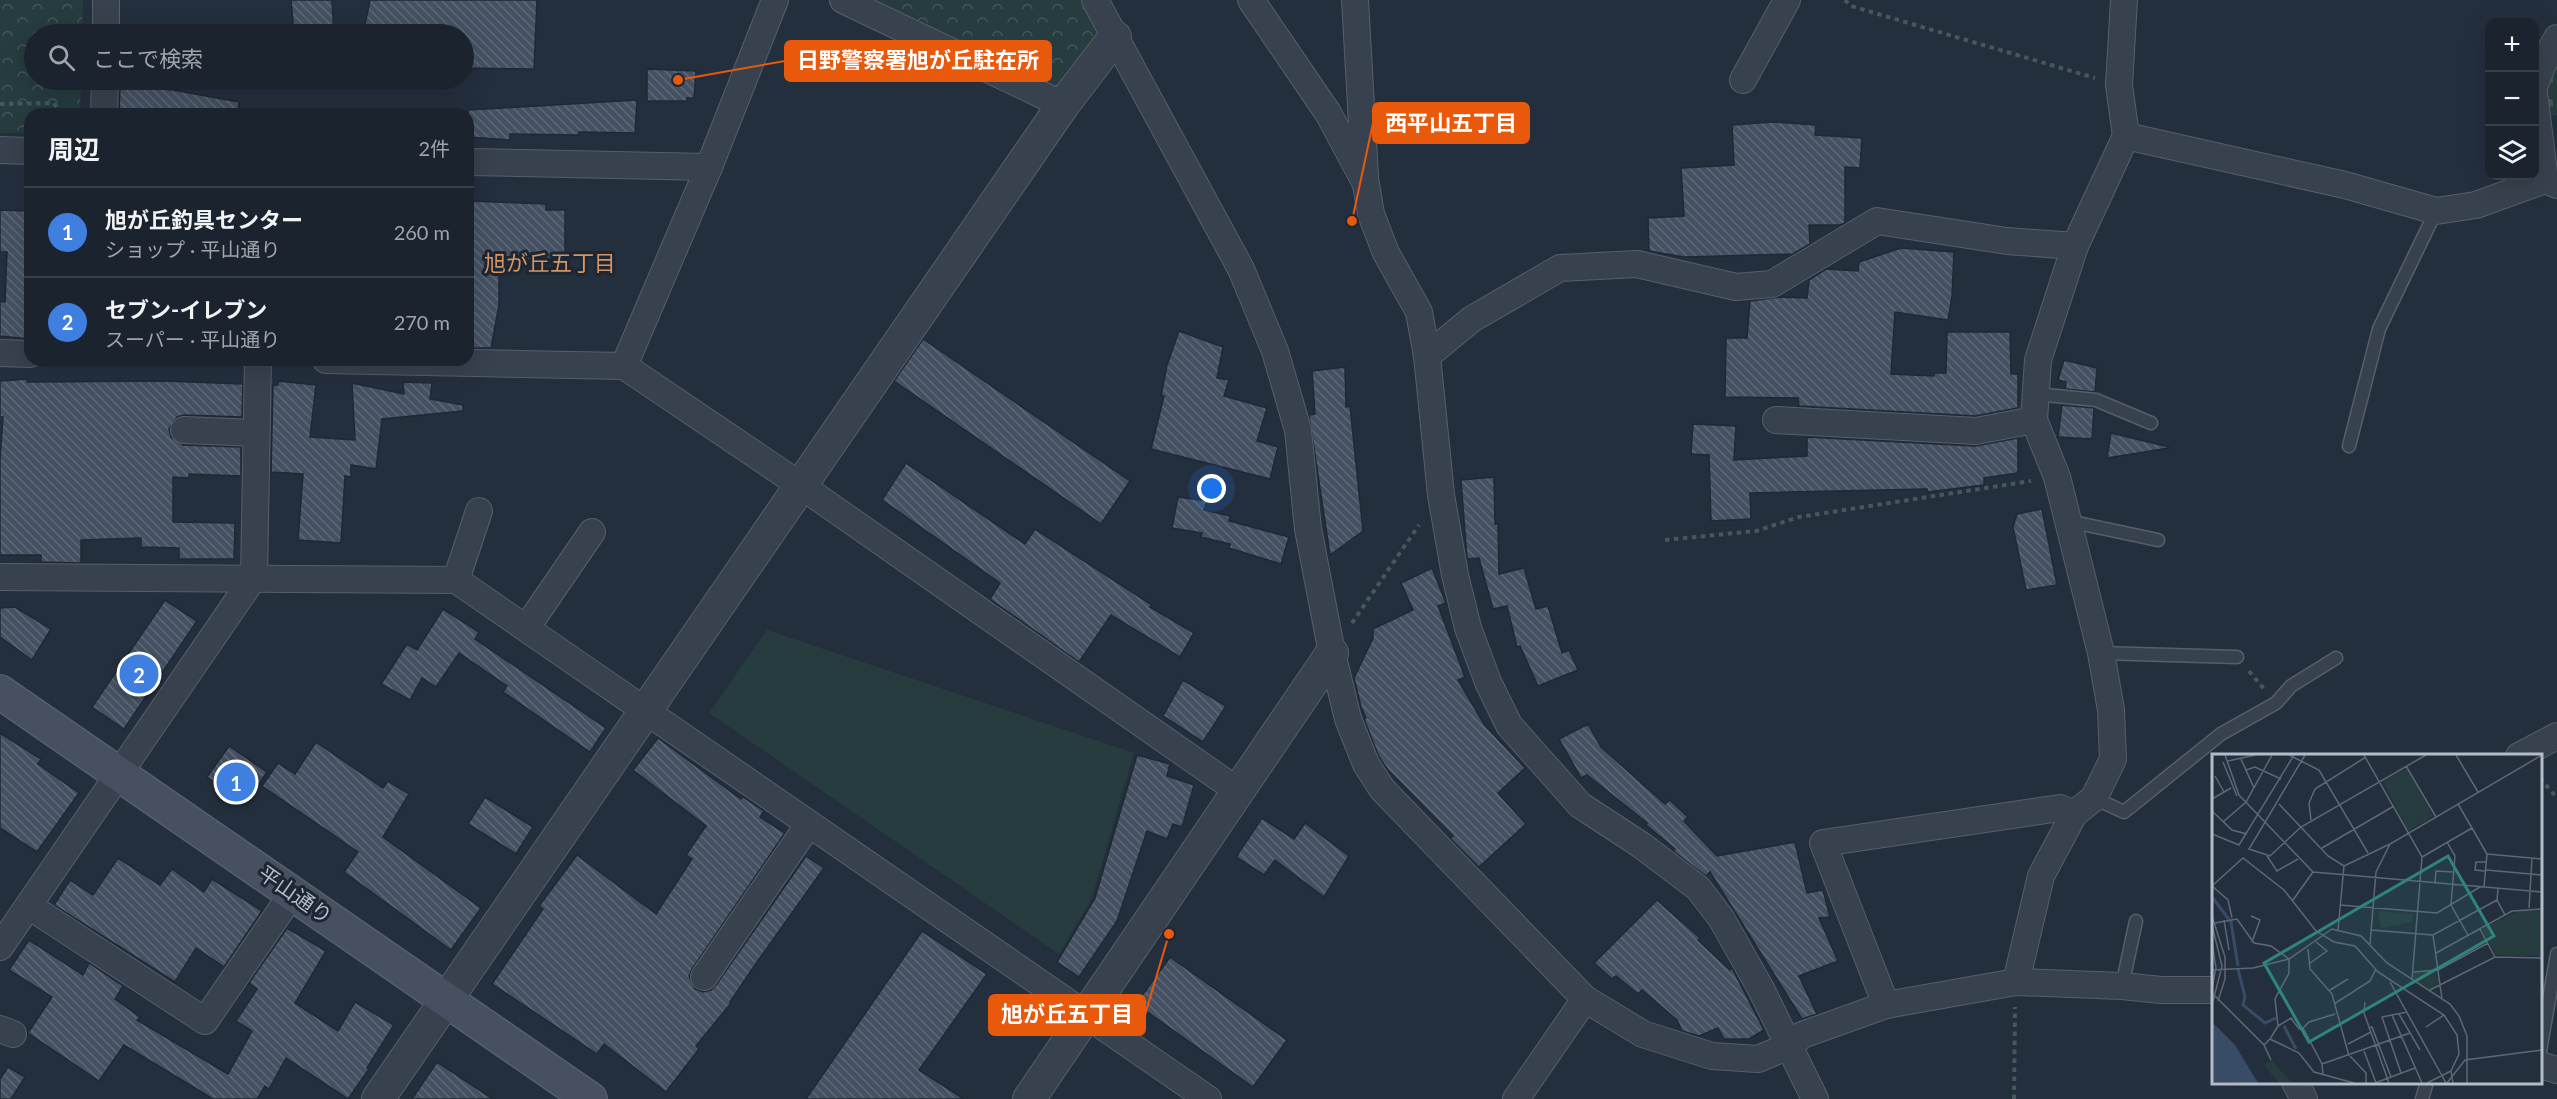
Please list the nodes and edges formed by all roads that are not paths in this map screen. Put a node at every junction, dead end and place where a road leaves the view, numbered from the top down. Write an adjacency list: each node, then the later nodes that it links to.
1 (106, 0): 9 (street)
2 (775, 0): 22 (street)
3 (843, 0): 15 (street)
4 (1095, 0): 10 (street)
5 (1251, 0): 24 (street)
6 (1355, 0): 24 (street)
7 (1787, 0): 13 (street)
8 (2124, 0): 18 (street)
9 (106, 24)
10 (1115, 37): 15 (street); 50 (street)
11 (2557, 38): 12 (street)
12 (2539, 75)
13 (1743, 80)
14 (105, 90): 16 (street)
15 (1063, 105): 40 (street)
16 (104, 108)
17 (2539, 116): 23 (street)
18 (2126, 136): 25 (street); 26 (street)
19 (0, 150): 20 (street)
20 (24, 151)
21 (474, 162): 22 (street)
22 (709, 167): 32 (street)
23 (2551, 183): 25 (street)
24 (1366, 184): 29 (street)
25 (2436, 211): 39 (lane)
26 (2075, 246): 29 (street); 33 (street)
27 (0, 353): 28 (street)
28 (24, 354)
29 (1427, 356): 76 (street)
30 (474, 363): 32 (street)
31 (258, 366): 38 (street)
32 (624, 366): 40 (street)
33 (2036, 394): 35 (street); 36 (lane)
34 (1776, 420): 35 (street)
35 (2034, 420): 42 (street)
36 (2151, 423)
37 (184, 430): 38 (street)
38 (256, 433): 46 (street)
39 (2349, 446)
40 (800, 484): 54 (street); 58 (street)
41 (479, 512): 47 (street)
42 (2068, 521): 44 (lane); 49 (street)
43 (592, 532): 48 (street)
44 (2158, 540)
45 (0, 578): 46 (street)
46 (254, 578): 47 (street); 57 (street)
47 (456, 580): 48 (street)
48 (527, 627): 54 (street)
49 (2101, 652): 51 (lane); 59 (street)
50 (1332, 653): 58 (street); 72 (street)
51 (2237, 657)
52 (2336, 658): 59 (lane)
53 (0, 692): 57 (main road, 平山通り)
54 (645, 711): 61 (street); 71 (street)
55 (2557, 736): 56 (street)
56 (2523, 754)
57 (119, 774): 62 (main road, 平山通り); 63 (street)
58 (1238, 792): 74 (street)
59 (2094, 798): 60 (street)
60 (2074, 814): 68 (street); 73 (street)
61 (809, 824): 67 (street); 74 (street)
62 (292, 894): 63 (street); 71 (main road, 平山通り)
63 (29, 906): 65 (street)
64 (2136, 921): 69 (lane)
65 (0, 947)
66 (2557, 954): 75 (lane)
67 (704, 977)
68 (2016, 982): 69 (street); 73 (street)
69 (2122, 986): 70 (street)
70 (2212, 990)
71 (446, 999): 81 (street); 82 (main road, 平山通り)
72 (1585, 999): 76 (street); 85 (street)
73 (1886, 1005): 76 (street)
74 (1086, 1015): 83 (street); 84 (street)
75 (2542, 1045)
76 (1789, 1046): 86 (street)
77 (2542, 1065): 78 (street)
78 (2557, 1070)
79 (2296, 1084): 87 (street)
80 (2427, 1084): 88 (lane)
81 (378, 1099)
82 (590, 1099)
83 (1029, 1099)
84 (1208, 1099)
85 (1516, 1099)
86 (1815, 1099)
87 (2304, 1099)
88 (2422, 1099)

